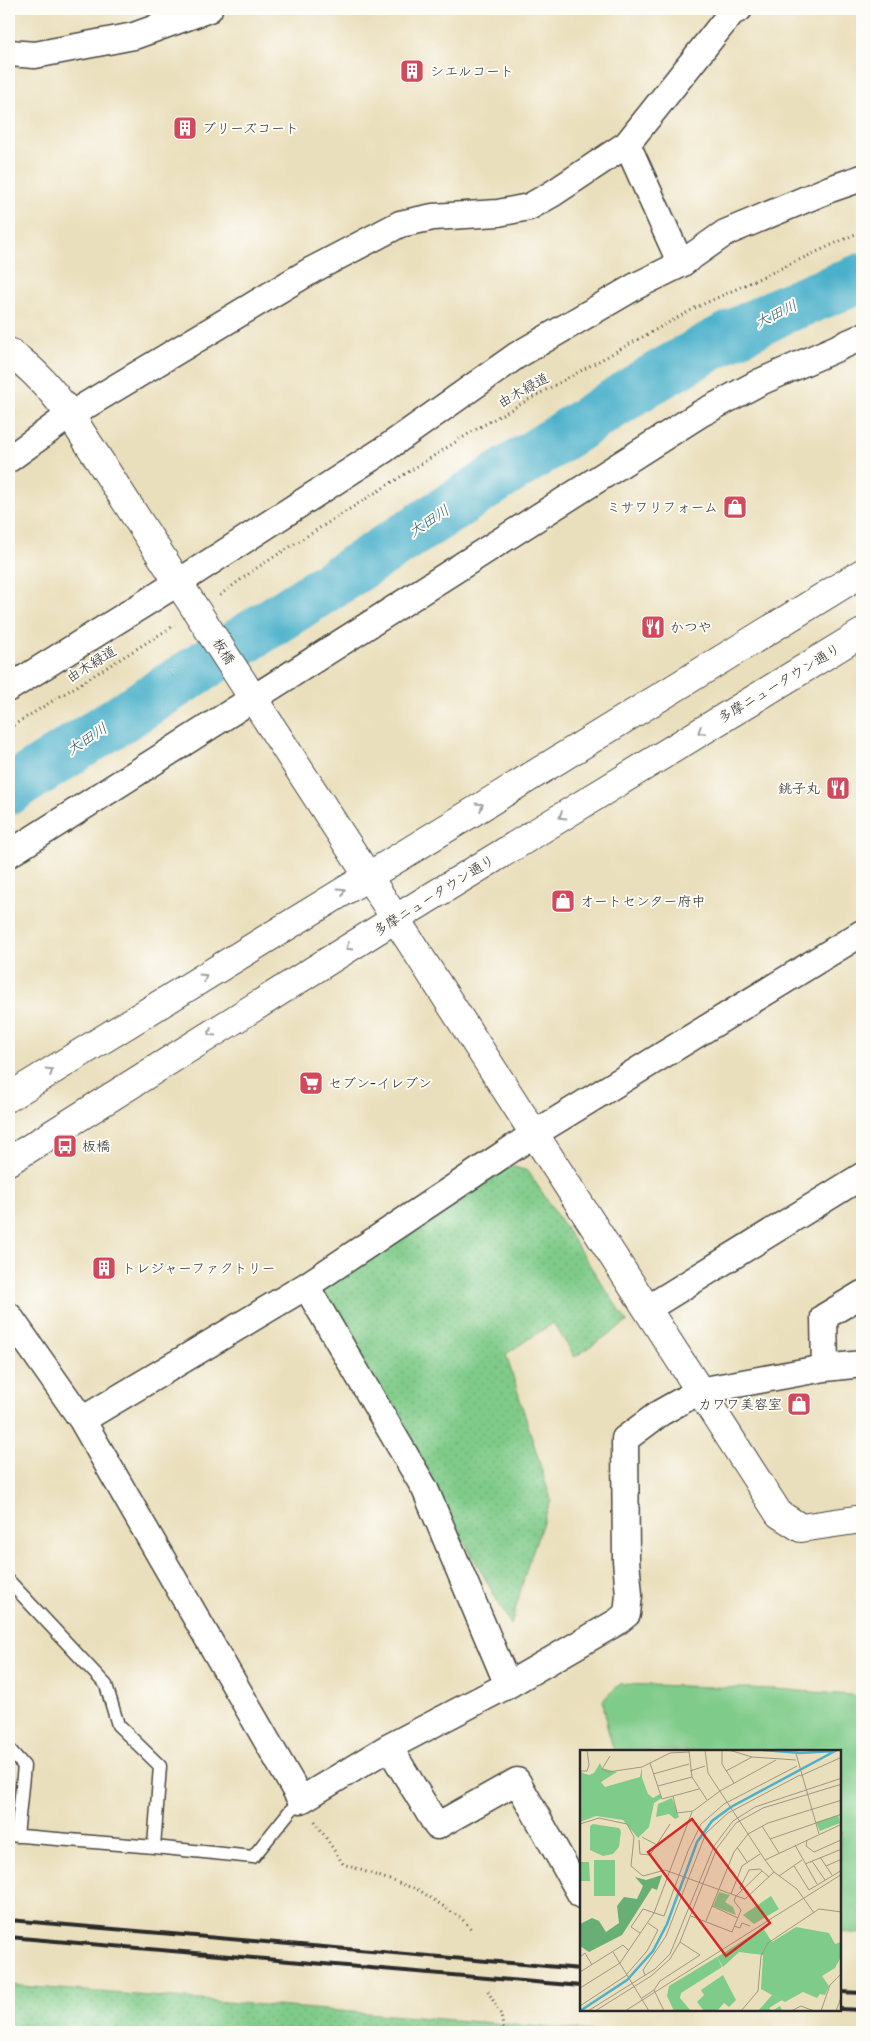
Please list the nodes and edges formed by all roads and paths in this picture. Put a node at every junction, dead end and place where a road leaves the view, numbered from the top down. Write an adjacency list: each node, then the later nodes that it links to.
1 (739, 9): 4 (street)
2 (201, 10): 3 (street)
3 (9, 53)
4 (627, 144): 7 (street); 10 (street)
5 (862, 178): 7 (street)
6 (862, 231): 14 (path, 由木緑道)
7 (681, 264): 13 (street)
8 (862, 337): 17 (street)
9 (9, 352): 10 (main road, 板橋)
10 (70, 415): 11 (street); 13 (main road, 板橋)
11 (9, 459)
12 (862, 572): 21 (main road, one-way to 12)
13 (179, 582): 14 (main road, 板橋); 18 (street)
14 (210, 613): 17 (main road, 板橋)
15 (176, 624): 19 (path, 由木緑道)
16 (862, 633): 22 (main road, 多摩ニュータウン通り, one-way to 22)
17 (247, 687): 20 (street); 21 (main road, 板橋)
18 (9, 688)
19 (9, 728)
20 (9, 854)
21 (367, 876): 22 (main road, 板橋); 24 (main road, one-way to 21)
22 (395, 919): 25 (main road, 板橋); 26 (main road, 多摩ニュータウン通り, one-way to 26)
23 (862, 933): 25 (street)
24 (9, 1096)
25 (534, 1134): 28 (street); 30 (main road, 板橋)
26 (9, 1161)
27 (862, 1176): 30 (street)
28 (306, 1286): 35 (street); 38 (street)
29 (862, 1294): 33 (street)
30 (646, 1309): 34 (main road, 板橋)
31 (9, 1316): 35 (street)
32 (862, 1364): 33 (street)
33 (825, 1368): 34 (street)
34 (699, 1391): 36 (main road, 板橋); 38 (street)
35 (82, 1420): 41 (street)
36 (862, 1519)
37 (9, 1581): 43 (lane)
38 (508, 1685): 39 (street)
39 (389, 1747): 41 (street); 44 (street)
40 (9, 1749): 42 (lane)
41 (301, 1800): 43 (lane); 45 (path)
42 (13, 1836): 43 (lane)
43 (154, 1847)
44 (580, 1893)
45 (471, 1929)
46 (488, 1991): 47 (path)
47 (504, 2032)

